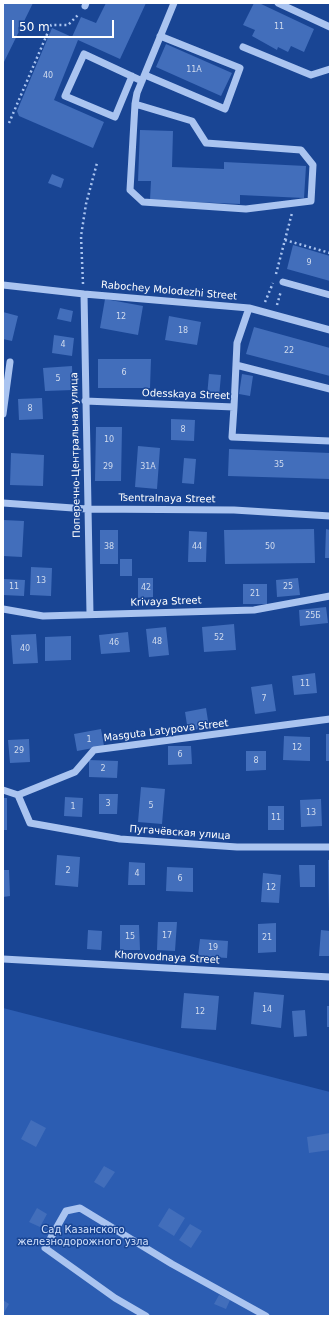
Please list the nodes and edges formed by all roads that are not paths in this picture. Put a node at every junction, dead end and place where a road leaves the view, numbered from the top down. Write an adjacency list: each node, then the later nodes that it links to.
1 (174, 3): 4 (street)
2 (278, 3): 3 (street)
3 (330, 27)
4 (160, 36): 8 (street); 8 (street)
5 (244, 47): 6 (street)
6 (330, 69)
7 (132, 76): 7 (street); 8 (street)
8 (144, 78): 9 (street)
9 (135, 104): 9 (street)
10 (283, 282): 13 (street)
11 (3, 285): 12 (street, Rabochey Molodezhi Street)
12 (84, 294): 14 (street, Rabochey Molodezhi Street); 19 (street, Поперечно-Центральная улица)
13 (330, 295)
14 (250, 308): 15 (street, Rabochey Molodezhi Street); 17 (street, Odesskaya Street)
15 (330, 330)
16 (10, 362): 21 (street)
17 (236, 365): 18 (street); 20 (street, Odesskaya Street)
18 (330, 389)
19 (85, 401): 20 (street, Odesskaya Street); 24 (street, Поперечно-Центральная улица)
20 (234, 407): 22 (street)
21 (3, 414)
22 (330, 442)
23 (3, 503): 24 (street, Tsentralnaya Street)
24 (87, 508): 25 (street, Tsentralnaya Street); 28 (street, Поперечно-Центральная улица)
25 (330, 516)
26 (330, 596): 28 (street, Krivaya Street)
27 (3, 609): 28 (street, Krivaya Street)
28 (90, 614)
29 (330, 719): 31 (street, Masguta Latypova Street)
30 (3, 790): 31 (street)
31 (18, 795): 32 (street, Пугачёвская улица)
32 (330, 847)
33 (3, 959): 34 (street, Khorovodnaya Street)
34 (330, 977)
35 (146, 1316): 36 (street)
36 (266, 1316)

